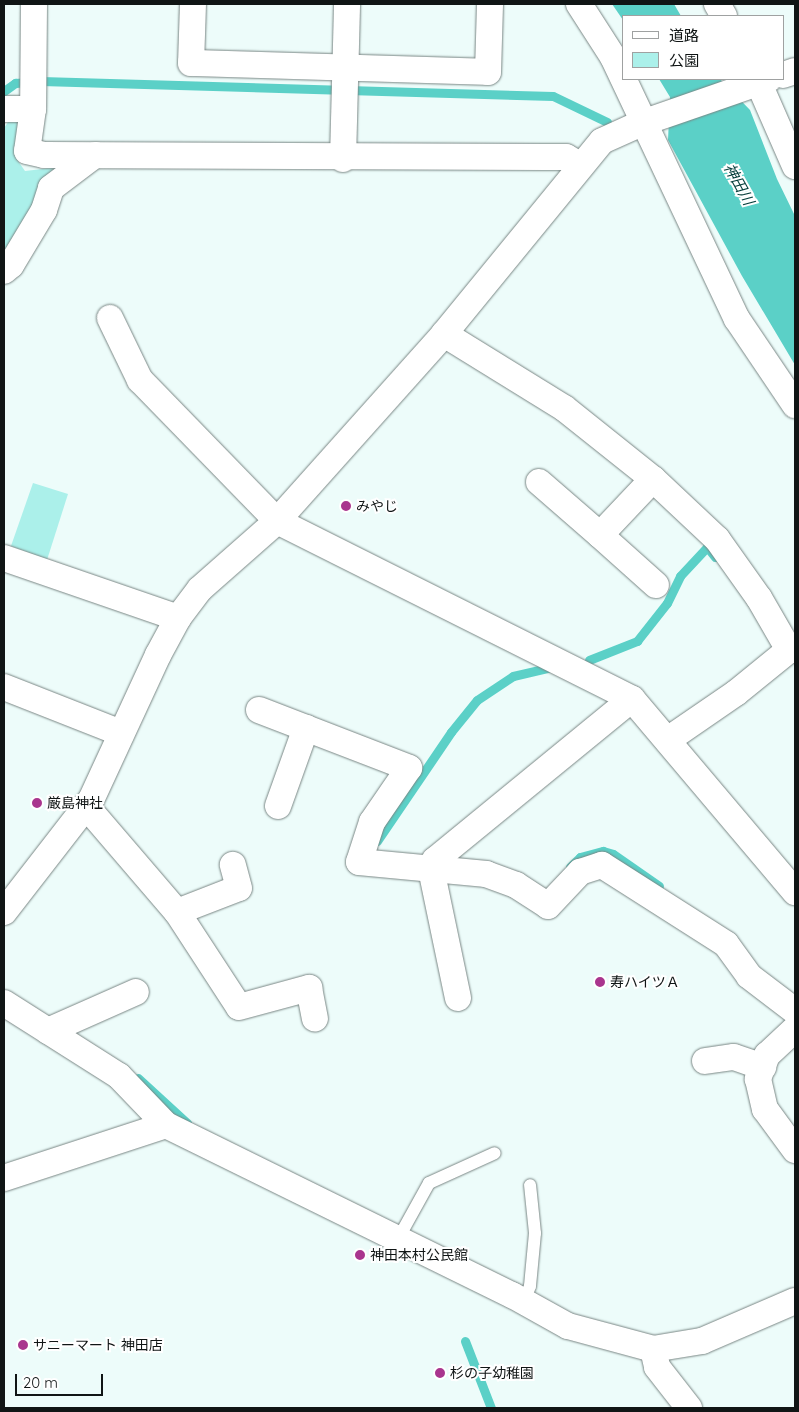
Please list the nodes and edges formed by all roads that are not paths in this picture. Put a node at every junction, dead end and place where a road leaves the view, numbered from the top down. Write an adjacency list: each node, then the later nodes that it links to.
1 (34, 4): 12 (street)
2 (193, 4): 9 (street)
3 (347, 4): 9 (street)
4 (490, 4): 9 (street)
5 (579, 4): 8 (street)
6 (717, 4): 7 (street)
7 (723, 15)
8 (622, 74)
9 (345, 79): 16 (street)
10 (625, 80): 14 (street)
11 (761, 81): 14 (street); 18 (street)
12 (33, 105): 13 (street); 15 (street)
13 (5, 109)
14 (647, 121): 17 (street); 22 (street)
15 (95, 155): 16 (street); 19 (street)
16 (343, 158): 17 (street)
17 (581, 166): 21 (street)
18 (795, 166)
19 (4, 271)
20 (110, 318): 25 (street)
21 (444, 334): 23 (street); 25 (street)
22 (795, 405)
23 (653, 479): 26 (street); 30 (street)
24 (539, 482): 26 (street)
25 (277, 521): 29 (street); 32 (street)
26 (600, 535): 28 (street)
27 (4, 558): 29 (street)
28 (656, 585)
29 (178, 618): 35 (street)
30 (792, 650): 36 (street)
31 (4, 687): 35 (street)
32 (632, 699): 36 (street); 40 (street)
33 (259, 710): 34 (street)
34 (306, 728): 38 (street); 40 (street)
35 (121, 733): 37 (street)
36 (669, 739): 41 (street)
37 (86, 806): 42 (street); 43 (street)
38 (278, 806)
39 (233, 865): 43 (street)
40 (431, 869): 45 (street); 47 (street)
41 (795, 892)
42 (4, 912)
43 (176, 912): 48 (street)
44 (136, 992): 50 (street)
45 (458, 998)
46 (4, 1004): 50 (street)
47 (795, 1011)
48 (315, 1018)
49 (795, 1029): 52 (street)
50 (48, 1032): 53 (street)
51 (705, 1061): 52 (street)
52 (763, 1067): 54 (street)
53 (166, 1124): 56 (street); 58 (street)
54 (795, 1150)
55 (494, 1153): 58 (lane)
56 (4, 1178)
57 (530, 1185): 59 (lane)
58 (398, 1239): 59 (street)
59 (524, 1301): 61 (street)
60 (795, 1301): 61 (street)
61 (653, 1350): 62 (street)
62 (689, 1408)

